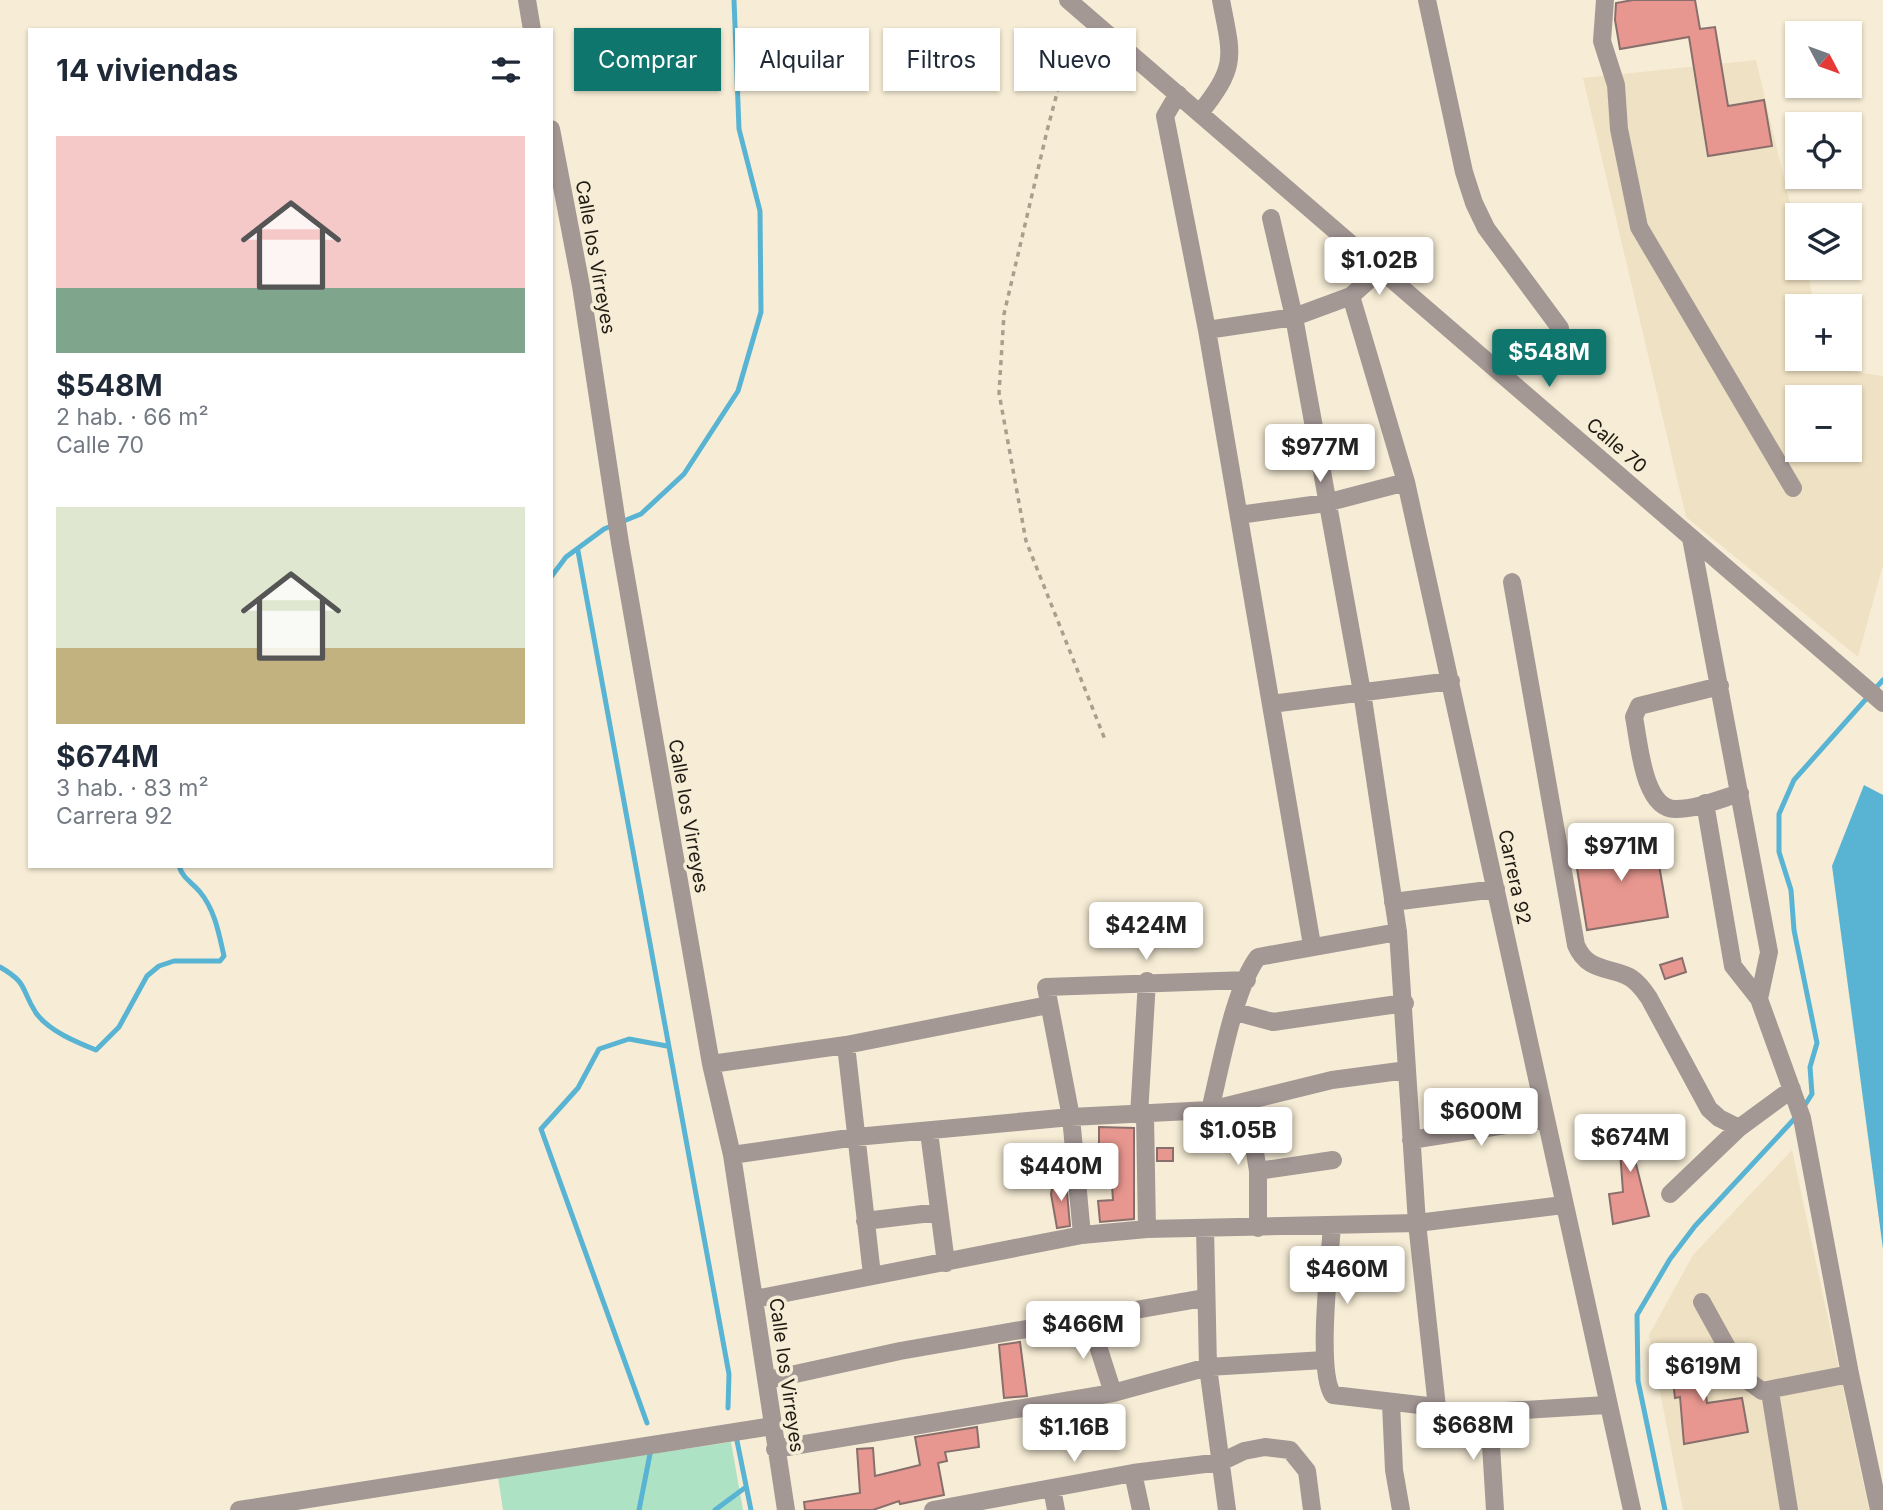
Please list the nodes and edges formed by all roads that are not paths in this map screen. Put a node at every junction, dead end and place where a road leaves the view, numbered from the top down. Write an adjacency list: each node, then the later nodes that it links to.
1 (527, 0): 6 (street)
2 (1068, 0): 7 (street, Calle 70)
3 (1221, 0): 8 (street)
4 (1427, 0): 14 (street)
5 (1605, 0): 17 (street)
6 (532, 28)
7 (1178, 94): 8 (street, Calle 70); 15 (street)
8 (1200, 114): 11 (street, Calle 70)
9 (553, 140): 40 (street, Calle los Virreyes)
10 (1271, 218): 13 (street)
11 (1381, 269): 12 (street); 20 (street, Calle 70)
12 (1351, 296): 13 (street); 16 (street, Carrera 92)
13 (1294, 317): 15 (street); 18 (street)
14 (1560, 328)
15 (1207, 330): 19 (street)
16 (1406, 482): 18 (street); 22 (street, Carrera 92)
17 (1793, 488)
18 (1325, 503): 19 (street); 24 (street)
19 (1239, 515): 26 (street)
20 (1691, 538): 23 (street); 25 (street, Calle 70)
21 (1512, 582): 48 (street)
22 (1451, 681): 24 (street); 29 (street, Carrera 92)
23 (1720, 686): 27 (street); 28 (street)
24 (1362, 692): 26 (street); 30 (street)
25 (1882, 702)
26 (1271, 704): 32 (street)
27 (1740, 793): 28 (street); 35 (street)
28 (1705, 803): 35 (street)
29 (1496, 889): 30 (street); 47 (street, Carrera 92)
30 (1393, 902): 31 (street)
31 (1398, 932): 32 (street); 36 (street)
32 (1312, 946): 33 (street)
33 (1247, 980): 34 (street); 38 (street)
34 (1147, 981): 37 (street); 45 (street)
35 (1759, 999): 42 (street)
36 (1405, 1003): 38 (street); 41 (street)
37 (1048, 1005): 39 (street); 46 (street)
38 (1236, 1012): 44 (street)
39 (846, 1045): 40 (street); 50 (street)
40 (711, 1064): 52 (street, Calle los Virreyes)
41 (1407, 1070): 43 (street); 51 (street)
42 (1794, 1094): 48 (street); 73 (street)
43 (1247, 1103): 44 (street); 54 (street)
44 (1210, 1110): 45 (street)
45 (1142, 1115): 46 (street); 63 (street)
46 (1071, 1117): 49 (street); 64 (street)
47 (1545, 1119): 51 (street); 56 (street, Carrera 92)
48 (1739, 1128): 55 (street)
49 (929, 1132): 50 (street); 57 (street)
50 (856, 1137): 52 (street); 58 (street)
51 (1411, 1140): 59 (street)
52 (732, 1155): 68 (street, Calle los Virreyes)
53 (1333, 1160): 54 (street)
54 (1258, 1171): 62 (street)
55 (1670, 1194)
56 (1563, 1205): 59 (street); 78 (street, Carrera 92)
57 (939, 1212): 58 (street); 65 (street)
58 (865, 1221): 66 (street)
59 (1417, 1223): 60 (street); 79 (street)
60 (1332, 1226): 62 (street); 71 (street)
61 (1205, 1228): 62 (street); 63 (street); 67 (street)
62 (1258, 1228)
63 (1147, 1229): 64 (street)
64 (1082, 1235): 65 (street)
65 (946, 1263): 66 (street)
66 (872, 1275): 68 (street)
67 (1205, 1298): 70 (street); 72 (street)
68 (755, 1299): 74 (street, Calle los Virreyes)
69 (1702, 1302): 75 (street)
70 (1089, 1318): 74 (street); 76 (street)
71 (1324, 1360): 72 (street); 77 (street)
72 (1208, 1367): 76 (street); 83 (street)
73 (1850, 1374): 75 (street); 98 (street)
74 (768, 1380): 81 (street, Calle los Virreyes)
75 (1770, 1392): 97 (street)
76 (1113, 1393): 82 (street)
77 (1391, 1404): 79 (street); 94 (street)
78 (1606, 1405): 80 (street); 96 (street, Carrera 92)
79 (1437, 1407): 80 (street)
80 (1489, 1412): 95 (street)
81 (773, 1426): 82 (street, Calle los Virreyes); 87 (street)
82 (775, 1449): 88 (street, Calle los Virreyes)
83 (1221, 1462): 84 (street); 92 (street); 93 (street)
84 (1133, 1473): 85 (street); 91 (street)
85 (1052, 1488): 86 (street); 90 (street)
86 (974, 1507): 89 (street)
87 (239, 1510)
88 (786, 1510)
89 (933, 1510)
90 (1056, 1510)
91 (1141, 1510)
92 (1227, 1510)
93 (1312, 1510)
94 (1401, 1510)
95 (1495, 1510)
96 (1632, 1510)
97 (1789, 1510)
98 (1880, 1510)

